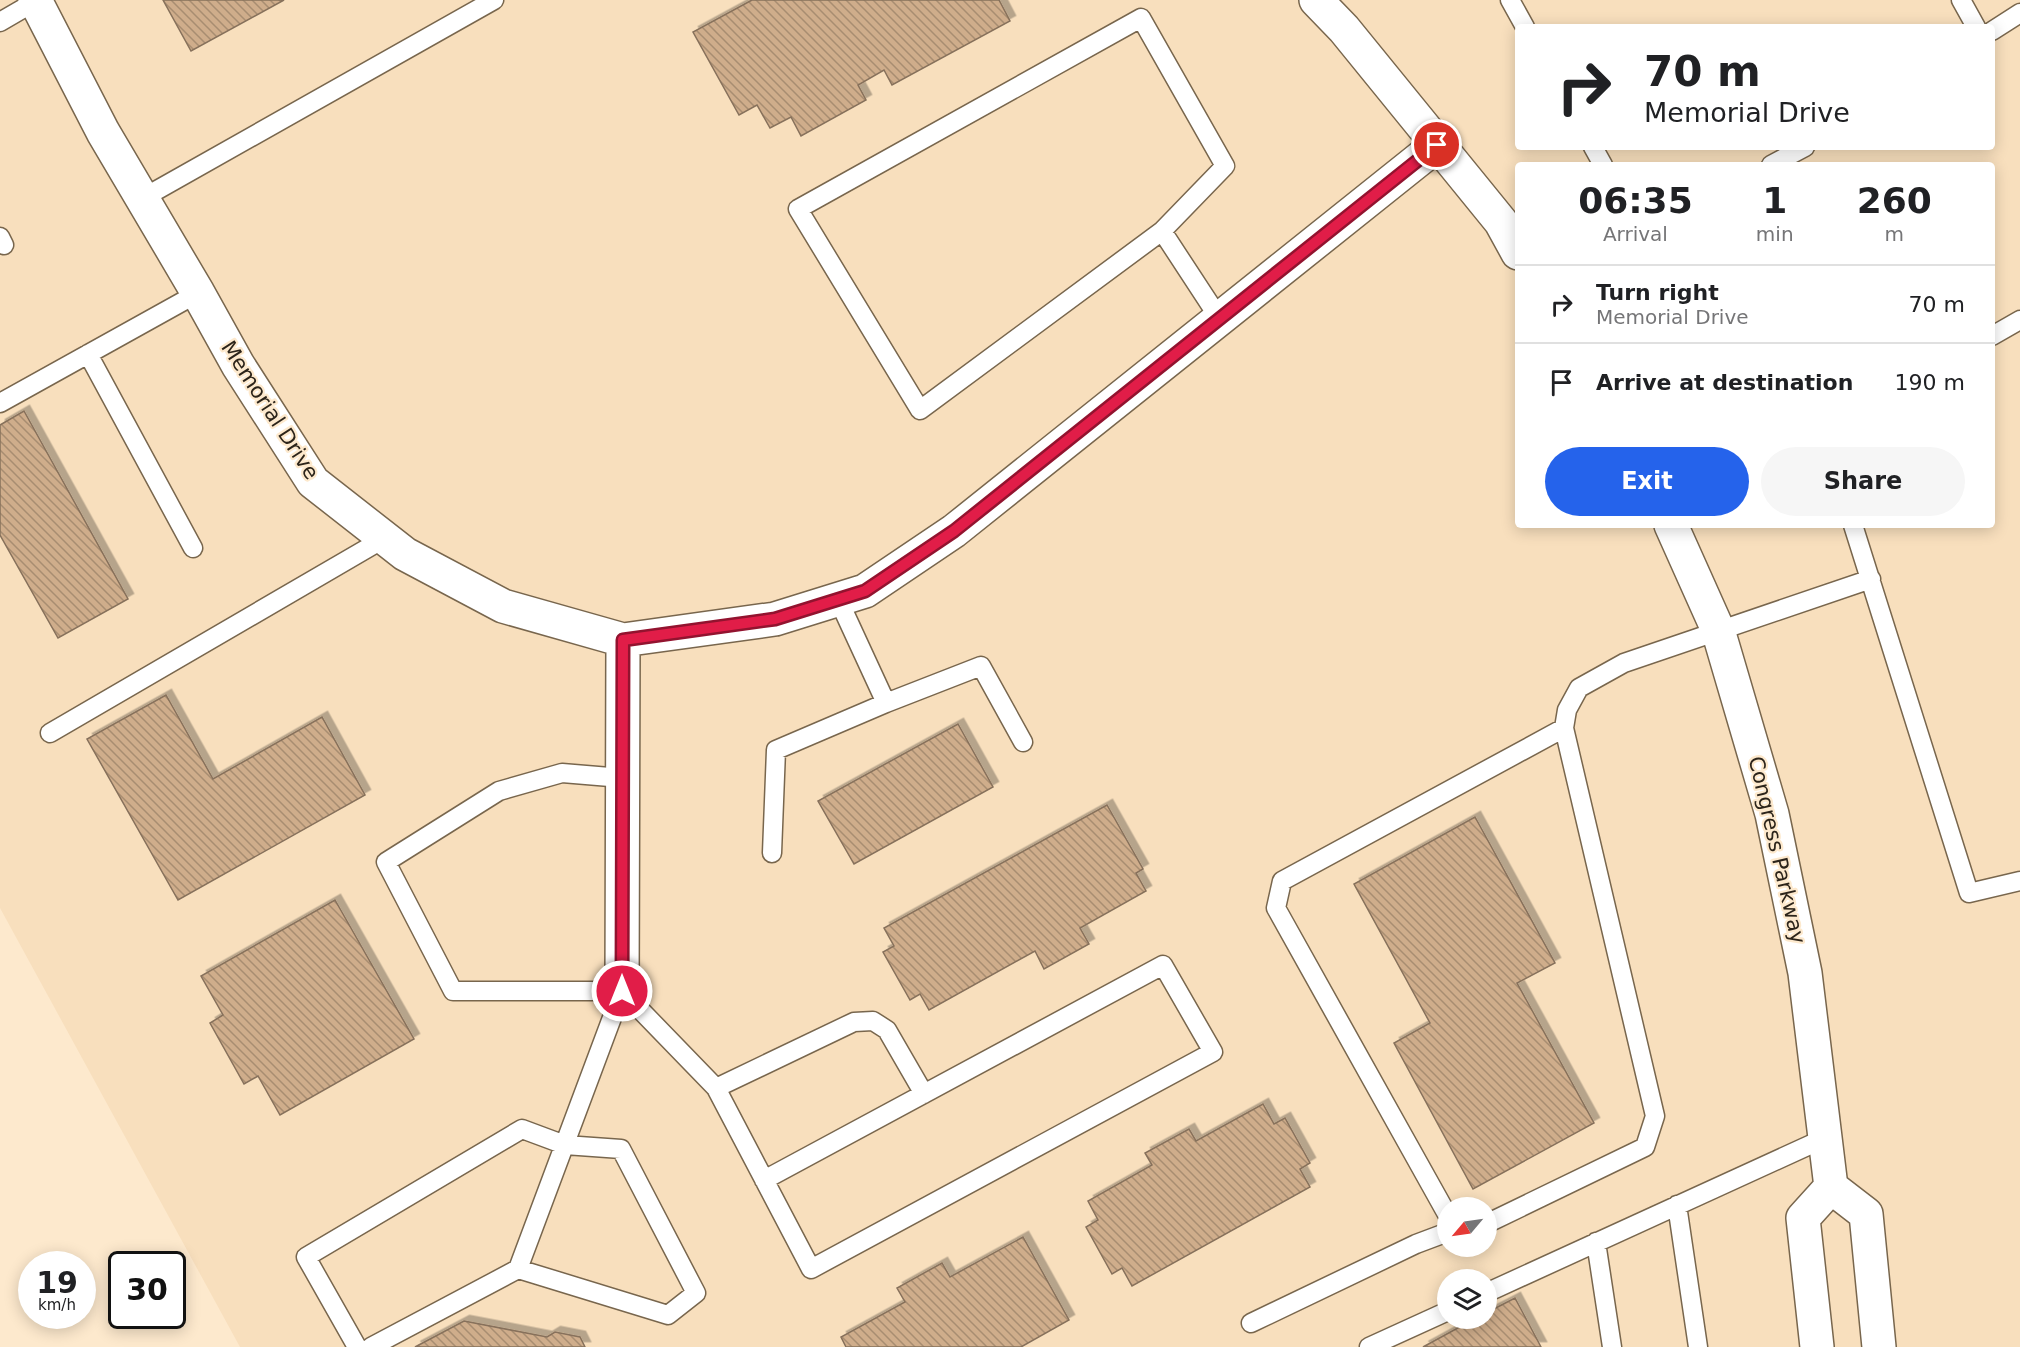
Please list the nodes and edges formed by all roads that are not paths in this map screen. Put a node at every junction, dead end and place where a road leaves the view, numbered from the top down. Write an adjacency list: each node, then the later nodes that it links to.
1 (494, 0): 14 (lane)
2 (1316, 0): 11 (street)
3 (1510, 0): 8 (lane)
4 (1961, 0): 9 (lane)
5 (36, 1): 7 (lane); 14 (street, Memorial Drive)
6 (2020, 13): 10 (lane)
7 (0, 21)
8 (1523, 24)
9 (1974, 24)
10 (1995, 29)
11 (1437, 145): 16 (street); 18 (street, Memorial Drive)
12 (1799, 150): 13 (lane)
13 (1777, 162)
14 (143, 198): 17 (street, Memorial Drive)
15 (1162, 231): 15 (lane); 18 (lane)
16 (1515, 248)
17 (198, 293): 21 (lane); 25 (street, Memorial Drive)
18 (1219, 318): 28 (street, Memorial Drive)
19 (2020, 320): 20 (lane)
20 (1995, 334)
21 (88, 354): 22 (lane); 26 (lane)
22 (0, 403)
23 (1672, 528): 29 (street, Congress Parkway)
24 (1854, 528): 27 (lane)
25 (385, 538): 30 (street, Memorial Drive); 33 (lane)
26 (193, 548)
27 (1871, 579): 29 (lane); 37 (lane)
28 (838, 599): 30 (street, Memorial Drive); 31 (lane)
29 (1718, 630): 32 (lane); 41 (street, Congress Parkway)
30 (623, 640): 35 (street)
31 (886, 703): 34 (lane); 36 (lane)
32 (1564, 728): 45 (lane); 47 (lane)
33 (50, 733)
34 (1023, 742)
35 (622, 778): 38 (street); 38 (lane)
36 (772, 853)
37 (2020, 881)
38 (622, 991): 39 (lane); 42 (lane)
39 (716, 1088): 40 (lane); 43 (lane)
40 (924, 1094): 43 (lane); 43 (lane)
41 (1825, 1138): 44 (street, Congress Parkway); 46 (lane)
42 (566, 1145): 50 (lane); 50 (lane); 54 (lane)
43 (764, 1180)
44 (1831, 1187): 59 (street); 60 (street)
45 (1437, 1197)
46 (1677, 1205): 49 (lane); 58 (lane)
47 (1497, 1219)
48 (1437, 1236): 53 (lane)
49 (1596, 1242): 51 (lane); 57 (lane)
50 (518, 1269): 55 (lane)
51 (1497, 1288)
52 (1437, 1316): 56 (lane)
53 (1251, 1323)
54 (357, 1347)
55 (371, 1347)
56 (1370, 1347)
57 (1612, 1347)
58 (1698, 1347)
59 (1817, 1347)
60 (1879, 1347)

